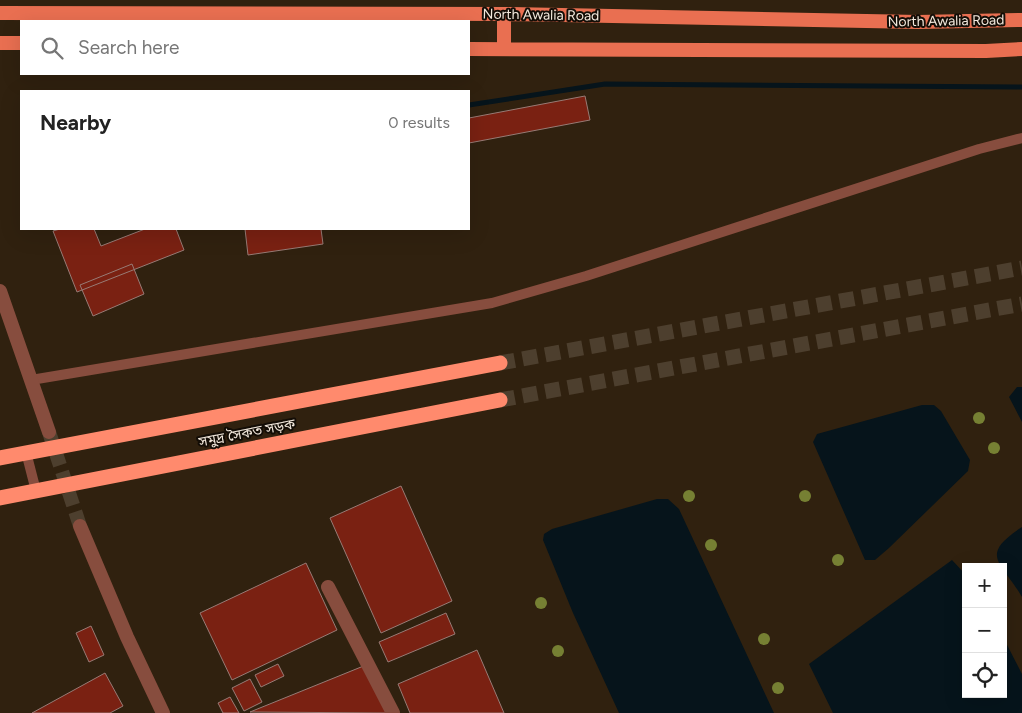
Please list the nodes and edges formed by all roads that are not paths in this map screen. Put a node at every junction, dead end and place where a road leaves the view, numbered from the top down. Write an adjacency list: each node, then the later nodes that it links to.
1 (0, 14): 3 (main road, North Awalia Road)
2 (504, 14): 3 (main road, North Awalia Road); 4 (main road, North Awalia Road); 9 (main road)
3 (422, 18)
4 (1022, 20)
5 (0, 43): 6 (main road)
6 (20, 43)
7 (1022, 48): 9 (main road, North Awalia Road)
8 (470, 49): 9 (main road, North Awalia Road)
9 (504, 49)
10 (1022, 138): 13 (lane)
11 (0, 291): 13 (street)
12 (500, 363): 16 (highway, সমুদ্র সৈকত সড়ক)
13 (31, 380): 15 (street)
14 (500, 400): 18 (highway, সমুদ্র সৈকত সড়ক)
15 (49, 432)
16 (26, 452): 17 (highway, সমুদ্র সৈকত সড়ক); 18 (lane)
17 (0, 458)
18 (36, 492): 19 (highway, সমুদ্র সৈকত সড়ক)
19 (0, 498)
20 (80, 526): 22 (street)
21 (328, 587): 23 (street)
22 (162, 713)
23 (393, 713)

